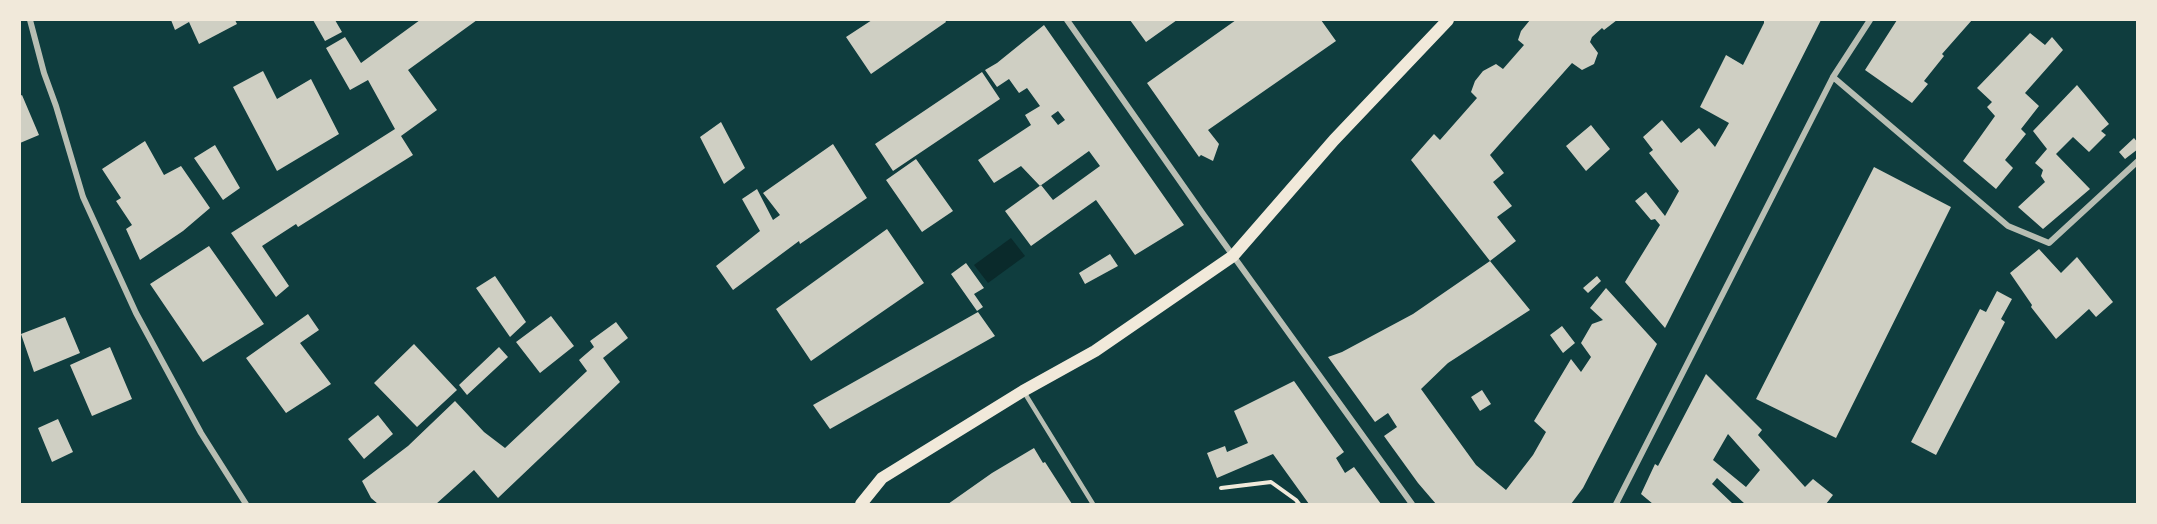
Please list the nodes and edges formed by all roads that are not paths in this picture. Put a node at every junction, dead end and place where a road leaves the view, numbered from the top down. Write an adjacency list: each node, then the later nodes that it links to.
1 (30, 20): 9 (street)
2 (1067, 20): 7 (street)
3 (1448, 20): 7 (main road)
4 (1870, 20): 5 (street)
5 (1833, 77): 6 (street); 13 (street)
6 (2138, 161)
7 (1233, 256): 8 (main road); 12 (street)
8 (1023, 391): 10 (main road); 11 (lane)
9 (246, 504)
10 (861, 504)
11 (1093, 504)
12 (1412, 504)
13 (1616, 504)

